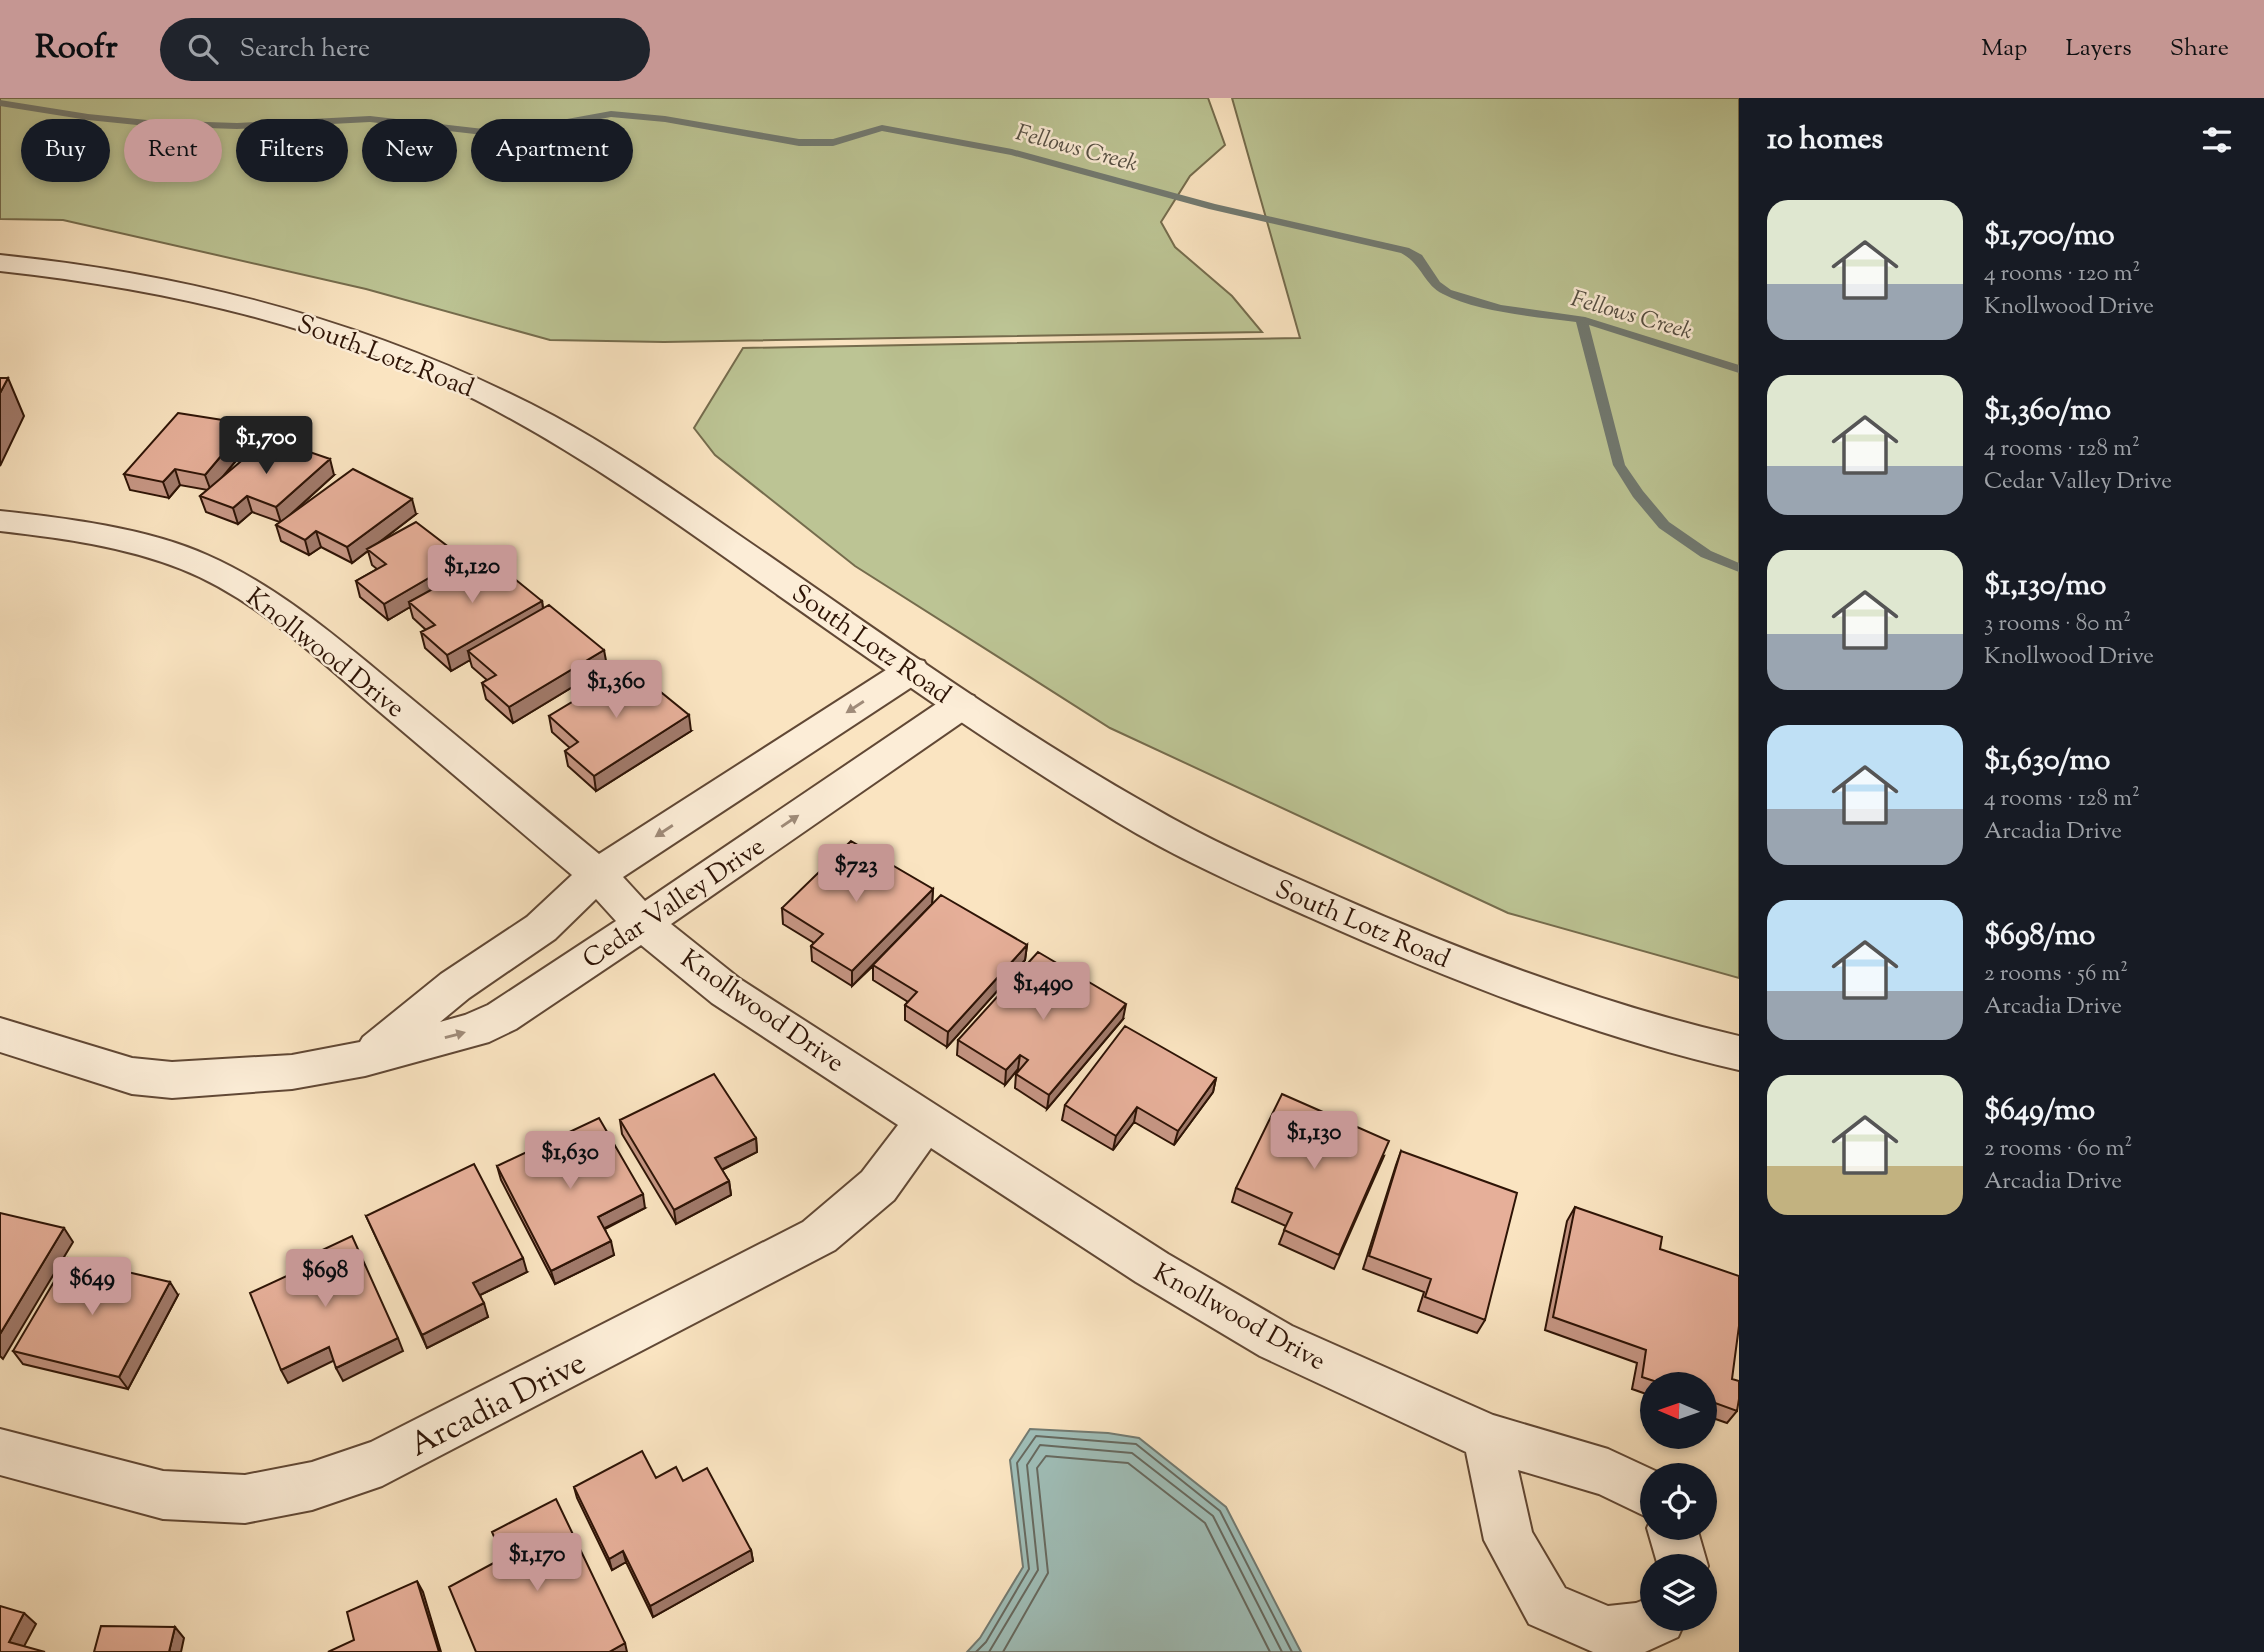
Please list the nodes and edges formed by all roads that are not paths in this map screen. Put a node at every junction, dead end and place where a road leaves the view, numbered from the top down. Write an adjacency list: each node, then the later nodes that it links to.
1 (0, 263): 3 (street, South Lotz Road)
2 (0, 521): 5 (street, Knollwood Drive)
3 (912, 670): 4 (street, South Lotz Road); 5 (street, Cedar Valley Drive, one-way to 5)
4 (961, 705): 6 (street, Cedar Valley Drive, one-way to 4); 8 (street, South Lotz Road)
5 (597, 874): 6 (street, Knollwood Drive); 9 (street, Cedar Valley Drive)
6 (642, 923): 9 (street, Cedar Valley Drive, one-way to 6); 10 (street, Knollwood Drive)
7 (0, 1035): 9 (street, Cedar Valley Drive)
8 (1739, 1053)
9 (365, 1059)
10 (927, 1120): 11 (street, Knollwood Drive); 12 (street, Arcadia Drive)
11 (1487, 1437): 13 (street, Knollwood Drive); 14 (street)
12 (0, 1452)
13 (1640, 1489)
14 (1640, 1628)

